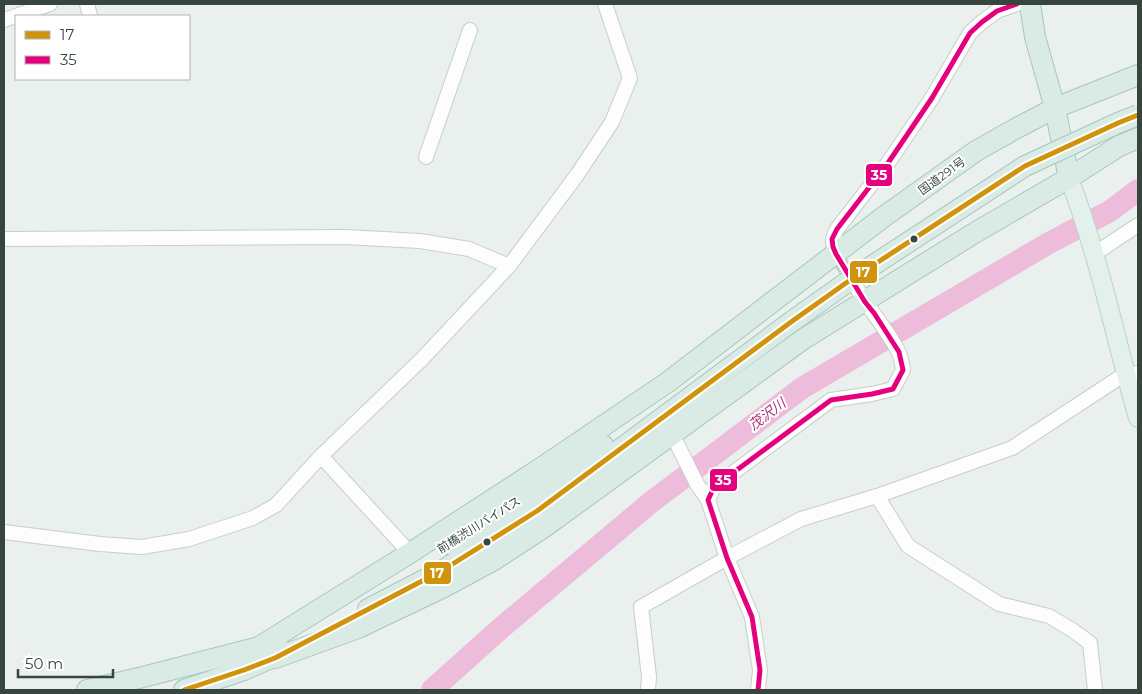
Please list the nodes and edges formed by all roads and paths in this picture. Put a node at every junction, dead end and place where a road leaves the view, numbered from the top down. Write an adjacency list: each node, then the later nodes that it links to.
1 (50, 4): 5 (street)
2 (605, 4): 17 (street)
3 (1017, 4): 16 (street)
4 (1030, 4): 8 (highway)
5 (18, 15)
6 (470, 30): 11 (street)
7 (1138, 75): 8 (highway, 国道291号)
8 (1055, 108): 12 (highway); 16 (highway, 国道291号)
9 (1138, 115): 28 (highway, 前橋渋川バイパス, bridge)
10 (1138, 138): 12 (highway)
11 (426, 157)
12 (1069, 178): 15 (main road); 18 (highway)
13 (1138, 225): 15 (street)
14 (4, 239): 17 (street)
15 (1092, 246): 19 (main road)
16 (837, 256): 26 (highway, 国道291号)
17 (509, 266): 22 (street)
18 (866, 302): 21 (highway); 24 (street)
19 (1132, 373): 20 (main road); 23 (street)
20 (1138, 418)
21 (672, 434): 24 (street); 28 (highway)
22 (321, 456): 25 (street); 26 (street)
23 (877, 496): 27 (street); 35 (street)
24 (708, 500): 27 (street)
25 (4, 532)
26 (410, 553): 28 (highway, 国道291号)
27 (727, 558): 33 (street); 34 (street)
28 (267, 652): 29 (highway, 前橋渋川バイパス); 30 (highway, 前橋渋川バイパス)
29 (244, 670): 31 (highway, 前橋渋川バイパス); 32 (highway)
30 (87, 690)
31 (184, 690)
32 (205, 690)
33 (648, 690)
34 (758, 690)
35 (1095, 690)

